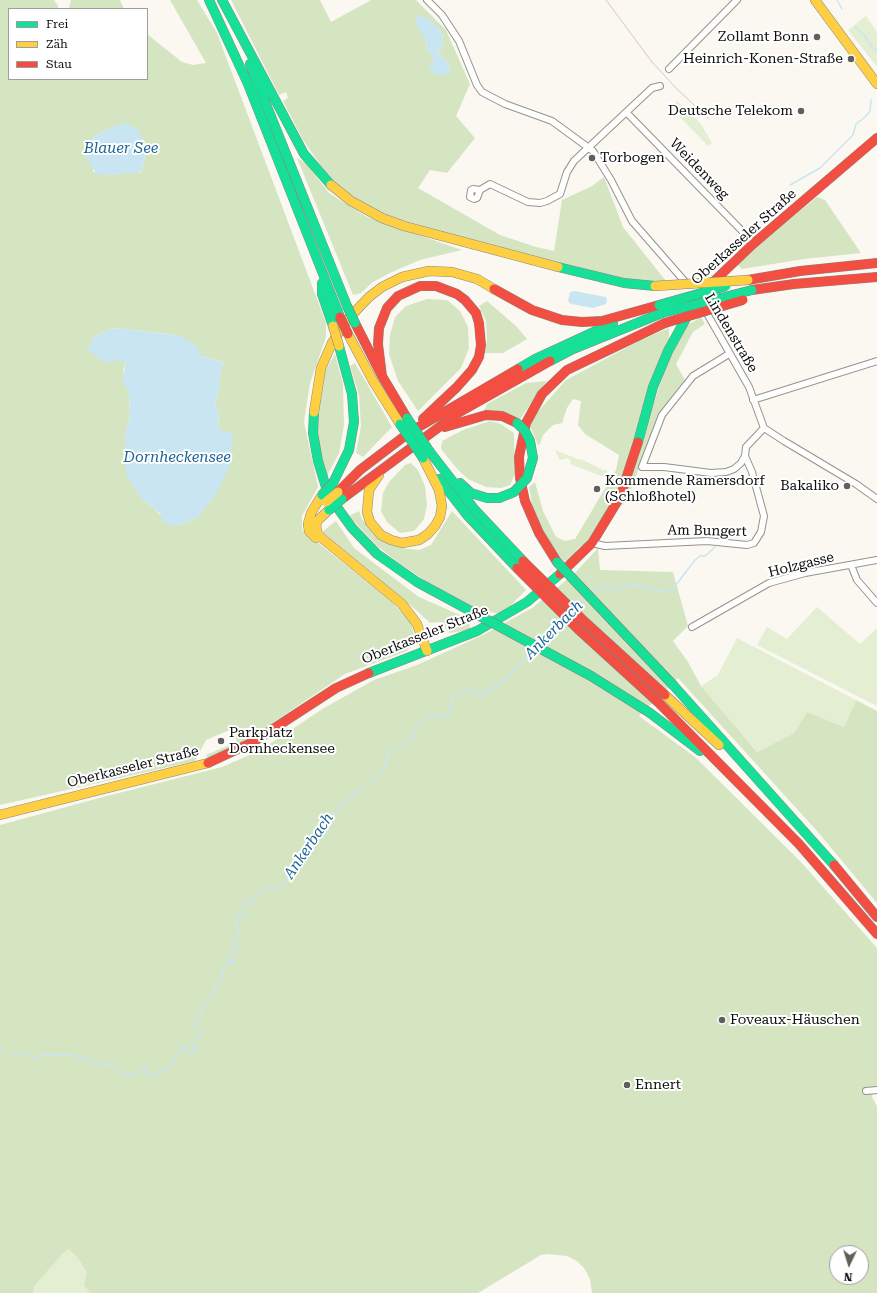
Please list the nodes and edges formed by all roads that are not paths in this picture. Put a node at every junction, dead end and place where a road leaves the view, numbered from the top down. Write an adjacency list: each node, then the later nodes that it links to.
1 (209, 0): 17 (main road)
2 (222, 0): 19 (main road, bridge); 26 (main road, bridge)
3 (427, 0): 13 (street, Lindenstraße)
4 (737, 0): 7 (street)
5 (815, 0): 6 (main road)
6 (864, 66): 8 (main road); 9 (main road)
7 (672, 69)
8 (877, 77)
9 (877, 84)
10 (660, 86): 11 (street)
11 (627, 113): 13 (street); 15 (street, Weidenweg)
12 (877, 138): 15 (main road, Oberkasseler Straße)
13 (588, 148): 14 (street); 21 (street, Lindenstraße)
14 (480, 190)
15 (753, 244): 21 (main road, Oberkasseler Straße)
16 (877, 263): 19 (main road)
17 (322, 277): 28 (main road, bridge); 38 (main road, bridge)
18 (877, 277): 20 (main road)
19 (748, 280): 22 (main road, bridge)
20 (753, 294): 22 (main road, bridge); 48 (main road, bridge)
21 (698, 298): 24 (street, Lindenstraße); 40 (main road, Oberkasseler Straße)
22 (661, 309): 23 (main road); 30 (main road)
23 (637, 312): 31 (main road); 47 (main road, bridge)
24 (729, 354): 27 (street, Lindenstraße); 33 (street)
25 (877, 362): 27 (street)
26 (382, 376): 28 (main road); 31 (main road)
27 (753, 400): 29 (street, Lindenstraße)
28 (404, 421): 32 (main road, bridge)
29 (764, 428): 33 (street); 37 (street)
30 (434, 430): 34 (main road); 35 (main road, bridge)
31 (410, 432): 36 (main road)
32 (427, 455): 34 (main road); 35 (main road); 42 (main road)
33 (745, 456): 40 (street, Am Bungert)
34 (386, 465): 36 (main road)
35 (439, 465): 42 (main road)
36 (340, 496): 38 (main road, bridge)
37 (877, 500)
38 (326, 502): 39 (main road); 39 (main road)
39 (326, 543): 46 (main road)
40 (592, 543): 46 (main road, Oberkasseler Straße)
41 (877, 560): 43 (street, Holzgasse)
42 (520, 565): 47 (main road, bridge); 48 (main road, bridge)
43 (851, 565): 44 (street); 45 (street, Holzgasse)
44 (877, 603)
45 (692, 627)
46 (427, 651): 49 (main road, Oberkasseler Straße)
47 (738, 781): 51 (main road)
48 (766, 789): 50 (main road)
49 (0, 815)
50 (877, 917)
51 (877, 934)
52 (877, 1090): 53 (street)
53 (866, 1091)

